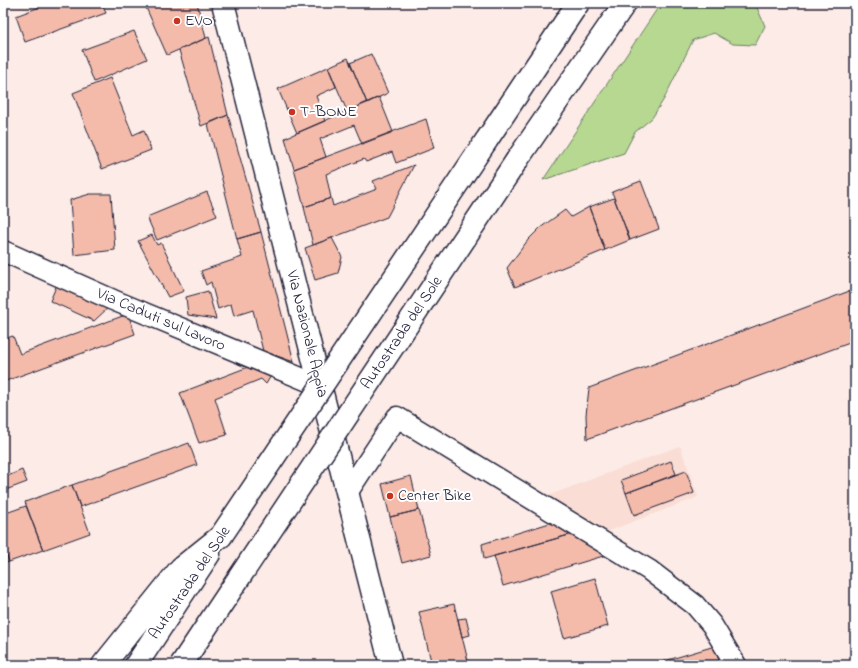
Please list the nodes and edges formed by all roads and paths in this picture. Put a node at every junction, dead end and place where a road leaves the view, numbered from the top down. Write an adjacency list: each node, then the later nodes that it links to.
1 (223, 3): 5 (main road, Via Nazionale Appia)
2 (578, 3): 7 (main road, Autostrada del Sole, bridge)
3 (625, 3): 10 (main road, Autostrada del Sole, bridge)
4 (3, 251): 5 (street, Via Caduti sul Lavoro)
5 (320, 386): 6 (main road, Via Nazionale Appia)
6 (347, 492): 11 (main road, Via Nazionale Appia); 12 (street)
7 (221, 536): 8 (main road); 9 (main road, Autostrada del Sole)
8 (103, 665)
9 (136, 665)
10 (181, 665)
11 (391, 665)
12 (736, 665)

